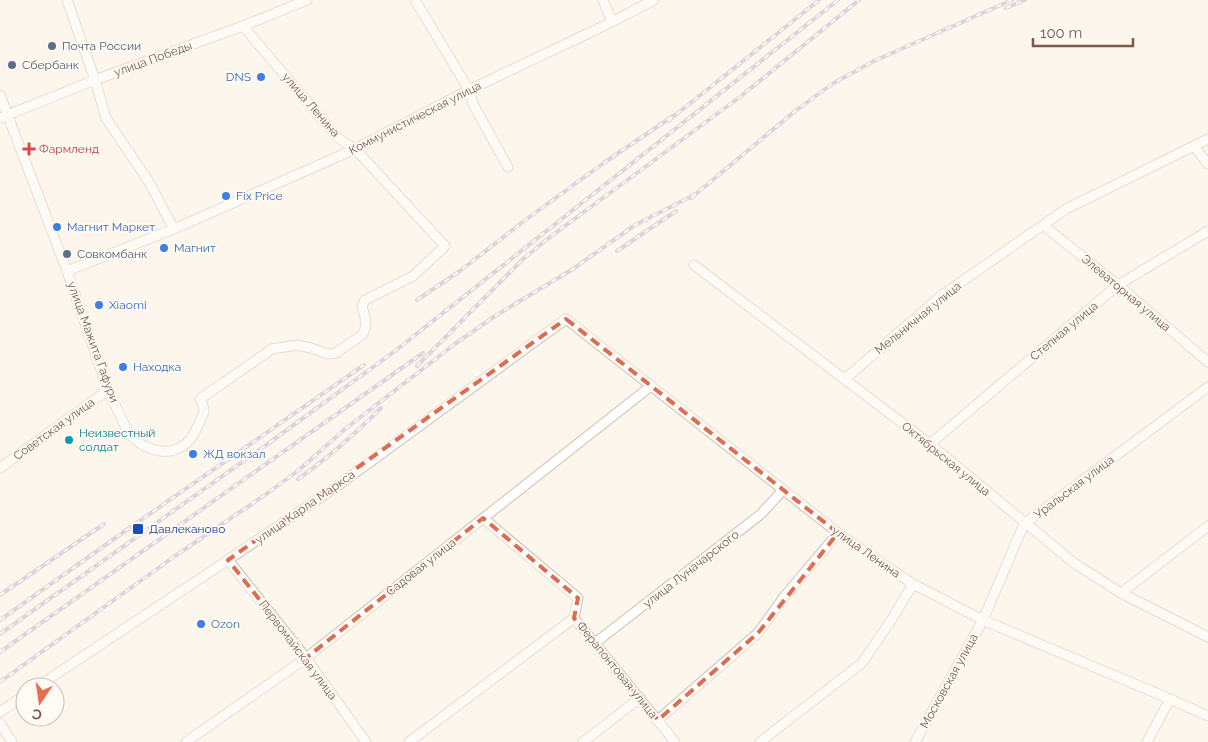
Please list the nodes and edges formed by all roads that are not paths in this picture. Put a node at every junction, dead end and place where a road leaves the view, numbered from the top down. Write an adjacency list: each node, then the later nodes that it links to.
1 (67, 0): 8 (street)
2 (307, 0): 7 (street, улица Победы)
3 (416, 0): 9 (street)
4 (603, 0): 6 (street)
5 (654, 0): 6 (street, Коммунистическая улица)
6 (612, 22): 9 (street, Коммунистическая улица)
7 (243, 26): 8 (street, улица Победы); 14 (street, улица Ленина)
8 (95, 80): 11 (street, улица Победы); 18 (street)
9 (469, 90): 14 (street, Коммунистическая улица); 16 (street)
10 (0, 95): 11 (street, улица Мажита Гафури)
11 (4, 116): 22 (street, улица Мажита Гафури)
12 (1208, 139): 13 (street)
13 (1194, 146): 15 (street); 17 (street)
14 (355, 149): 18 (street, Коммунистическая улица); 20 (street, улица Ленина)
15 (1208, 164)
16 (508, 167)
17 (1044, 226): 23 (street, Элеваторная улица); 26 (street, Мельничная улица)
18 (174, 229): 22 (street, Коммунистическая улица)
19 (1208, 231): 23 (street, Степная улица)
20 (445, 246): 29 (street, улица Мажита Гафури)
21 (694, 265): 26 (street, Октябрьская улица)
22 (67, 271): 29 (street, улица Мажита Гафури)
23 (1118, 285): 25 (street, Элеваторная улица); 30 (street, Степная улица)
24 (566, 319): 27 (street, улица Ленина); 37 (street, улица Карла Маркса)
25 (1208, 362)
26 (845, 379): 30 (street, Октябрьская улица)
27 (651, 386): 32 (street, улица Ленина); 33 (street, Садовая улица)
28 (1208, 387): 34 (street, Уральская улица)
29 (108, 390): 31 (street, Советская улица)
30 (930, 444): 34 (street, Октябрьская улица)
31 (0, 468)
32 (783, 490): 36 (street, улица Ленина); 43 (street, улица Луначарского)
33 (483, 518): 40 (street, Ферапонтовая улица); 44 (street, Садовая улица)
34 (1024, 524): 39 (street, Октябрьская улица); 41 (street, Уральская улица)
35 (1208, 526): 39 (street)
36 (838, 533): 38 (street, улица Ленина); 51 (street)
37 (228, 560): 44 (street, Первомайская улица); 45 (street, улица Карла Маркса)
38 (913, 584): 41 (street, улица Ленина); 59 (street)
39 (1121, 593): 42 (street, Октябрьская улица)
40 (574, 618): 43 (street, Ферапонтовая улица); 56 (street)
41 (983, 620): 47 (street, улица Ленина); 60 (street, Московская улица)
42 (1208, 637)
43 (595, 643): 46 (street, Ферапонтовая улица)
44 (306, 658): 54 (street, Садовая улица); 55 (street, Первомайская улица)
45 (52, 677)
46 (640, 698): 51 (street, Ферапонтовая улица); 57 (street)
47 (1170, 699): 50 (street, улица Ленина); 61 (street)
48 (15, 702): 49 (street)
49 (0, 712)
50 (1206, 712)
51 (658, 720): 58 (street, Ферапонтовая улица)
52 (0, 723): 53 (street)
53 (12, 742)
54 (186, 742)
55 (366, 742)
56 (409, 742)
57 (583, 742)
58 (675, 742)
59 (760, 742)
60 (915, 742)
61 (1147, 742)

